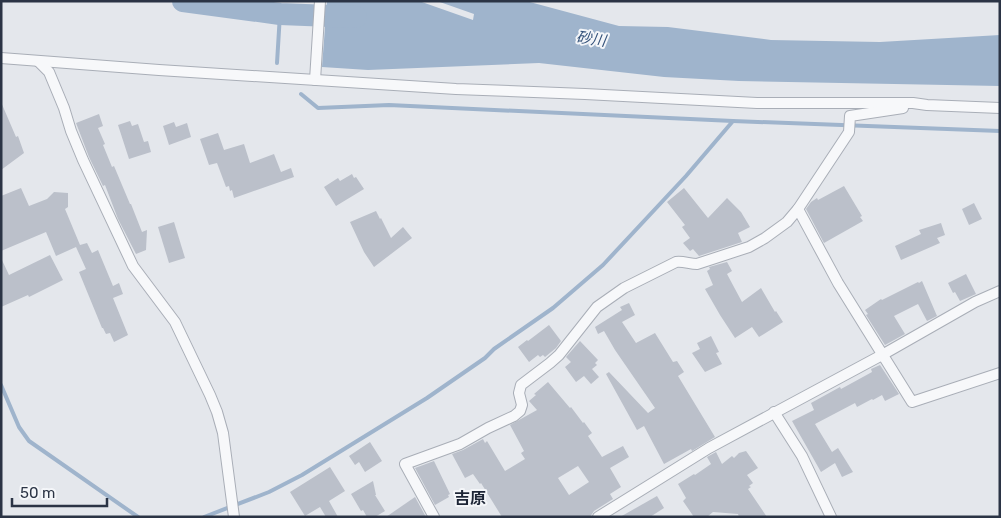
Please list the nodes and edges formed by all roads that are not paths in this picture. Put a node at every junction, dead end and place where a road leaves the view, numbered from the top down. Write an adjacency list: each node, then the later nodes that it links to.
1 (320, 1): 4 (street)
2 (1, 58): 3 (street)
3 (38, 61): 4 (street); 12 (street)
4 (315, 80): 5 (street)
5 (913, 102): 6 (street); 7 (street)
6 (1000, 108)
7 (798, 209): 9 (street); 13 (street)
8 (1000, 291): 9 (street)
9 (882, 355): 10 (street); 11 (street)
10 (1000, 373)
11 (774, 412): 14 (street); 15 (street)
12 (234, 510)
13 (434, 517)
14 (598, 517)
15 (831, 517)

